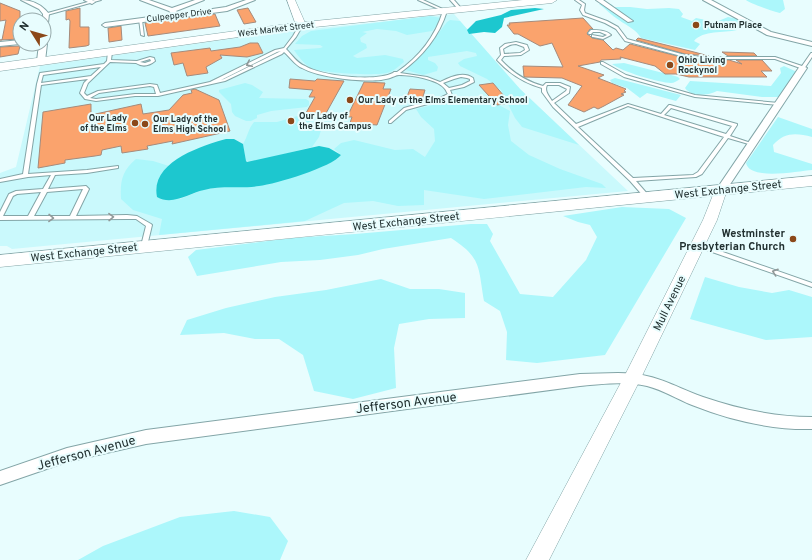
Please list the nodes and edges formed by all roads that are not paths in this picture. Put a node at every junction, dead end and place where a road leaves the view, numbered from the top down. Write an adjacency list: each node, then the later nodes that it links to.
1 (24, 0): 17 (street)
2 (99, 0): 13 (lane)
3 (143, 0): 19 (street)
4 (201, 0): 19 (street)
5 (251, 0): 19 (street, Culpepper Drive)
6 (291, 0): 23 (main road)
7 (420, 0): 16 (lane)
8 (452, 0): 15 (lane)
9 (552, 0): 14 (main road, West Market Street)
10 (577, 0): 24 (lane)
11 (599, 0): 21 (street)
12 (706, 0): 29 (street)
13 (89, 1): 18 (lane)
14 (532, 1): 15 (main road, West Market Street)
15 (460, 9): 16 (main road, West Market Street)
16 (445, 11): 23 (main road, West Market Street); 41 (lane)
17 (44, 12)
18 (52, 12)
19 (173, 13): 20 (street, Culpepper Drive)
20 (140, 20): 22 (street, Culpepper Drive); 26 (lane)
21 (630, 21)
22 (105, 25)
23 (301, 25): 30 (lane); 34 (main road, West Market Street)
24 (612, 25): 25 (lane); 40 (lane)
25 (603, 31): 25 (lane)
26 (143, 35)
27 (12, 43): 28 (street)
28 (0, 44)
29 (812, 44)
30 (284, 49): 41 (lane); 47 (lane)
31 (42, 52): 35 (street)
32 (812, 54): 40 (lane, Mull Avenue)
33 (503, 55): 33 (lane); 45 (lane)
34 (109, 57): 35 (main road, West Market Street); 36 (lane); 38 (lane)
35 (41, 61): 39 (main road, West Market Street)
36 (136, 62)
37 (602, 63): 50 (lane)
38 (104, 65): 42 (lane); 44 (lane)
39 (0, 67)
40 (803, 68): 50 (street, Mull Avenue)
41 (395, 73): 43 (lane)
42 (92, 77): 44 (lane); 48 (lane)
43 (441, 83): 46 (lane); 46 (lane)
44 (40, 84): 58 (lane)
45 (544, 87): 49 (lane); 49 (lane)
46 (448, 89): 52 (lane)
47 (158, 95): 48 (lane); 48 (lane)
48 (86, 98)
49 (552, 103): 53 (lane)
50 (779, 104): 55 (street, Mull Avenue)
51 (662, 115): 53 (lane); 54 (lane); 54 (lane)
52 (391, 122)
53 (576, 126): 59 (lane)
54 (727, 136): 55 (lane); 59 (lane)
55 (752, 144): 63 (street, Mull Avenue)
56 (116, 167): 57 (lane)
57 (53, 175): 58 (lane); 62 (lane)
58 (25, 176): 60 (lane)
59 (632, 180): 64 (lane)
60 (0, 181)
61 (812, 181): 63 (main road, West Exchange Street)
62 (45, 190): 65 (lane); 65 (lane); 66 (lane)
63 (721, 190): 64 (main road, West Exchange Street); 67 (street, Mull Avenue)
64 (647, 197): 68 (main road, West Exchange Street)
65 (30, 218): 66 (lane, one-way to 66)
66 (72, 218): 68 (lane, one-way to 68)
67 (697, 245): 70 (lane, one-way to 67); 71 (street, Mull Avenue)
68 (144, 246): 69 (main road, West Exchange Street)
69 (0, 261)
70 (812, 285)
71 (632, 378): 72 (street, Jefferson Avenue); 73 (street, Jefferson Avenue); 74 (street, Mull Avenue)
72 (812, 423)
73 (0, 478)
74 (537, 560)

